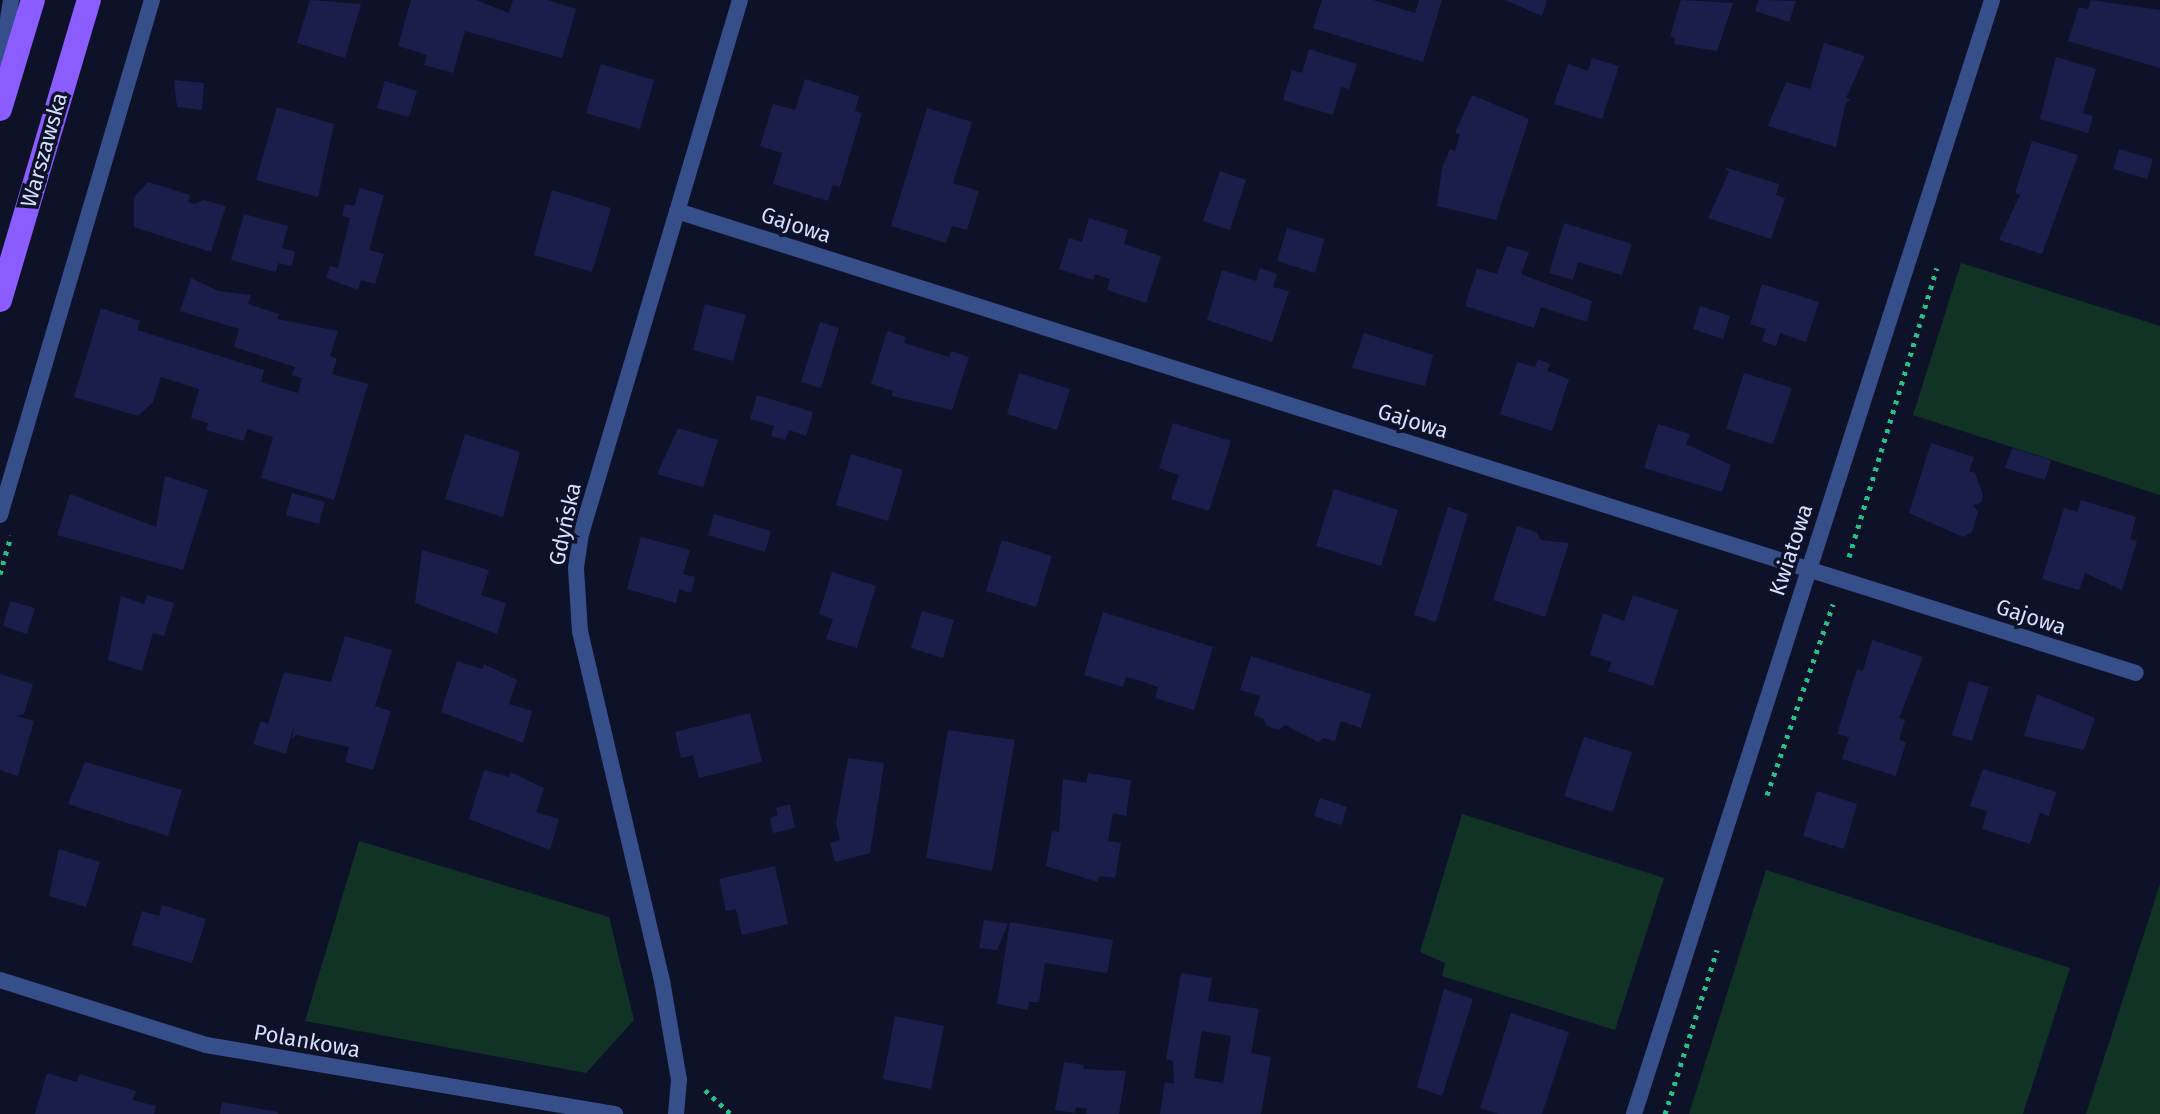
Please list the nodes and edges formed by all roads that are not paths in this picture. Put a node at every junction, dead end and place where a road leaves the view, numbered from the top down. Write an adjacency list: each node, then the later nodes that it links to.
1 (11, 0): 7 (street)
2 (33, 0): 8 (main road)
3 (89, 0): 10 (main road, Warszawska)
4 (152, 0): 11 (street)
5 (740, 0): 9 (street, Gdyńska)
6 (1992, 0): 12 (street, Kwiatowa)
7 (0, 71)
8 (0, 109)
9 (677, 211): 12 (street, Gajowa); 16 (street, Gdyńska)
10 (0, 300)
11 (0, 515)
12 (1809, 568): 13 (street, Gajowa); 17 (street, Kwiatowa)
13 (2136, 673)
14 (0, 980): 15 (street, Polankowa)
15 (615, 1114)
16 (676, 1114)
17 (1634, 1114)

